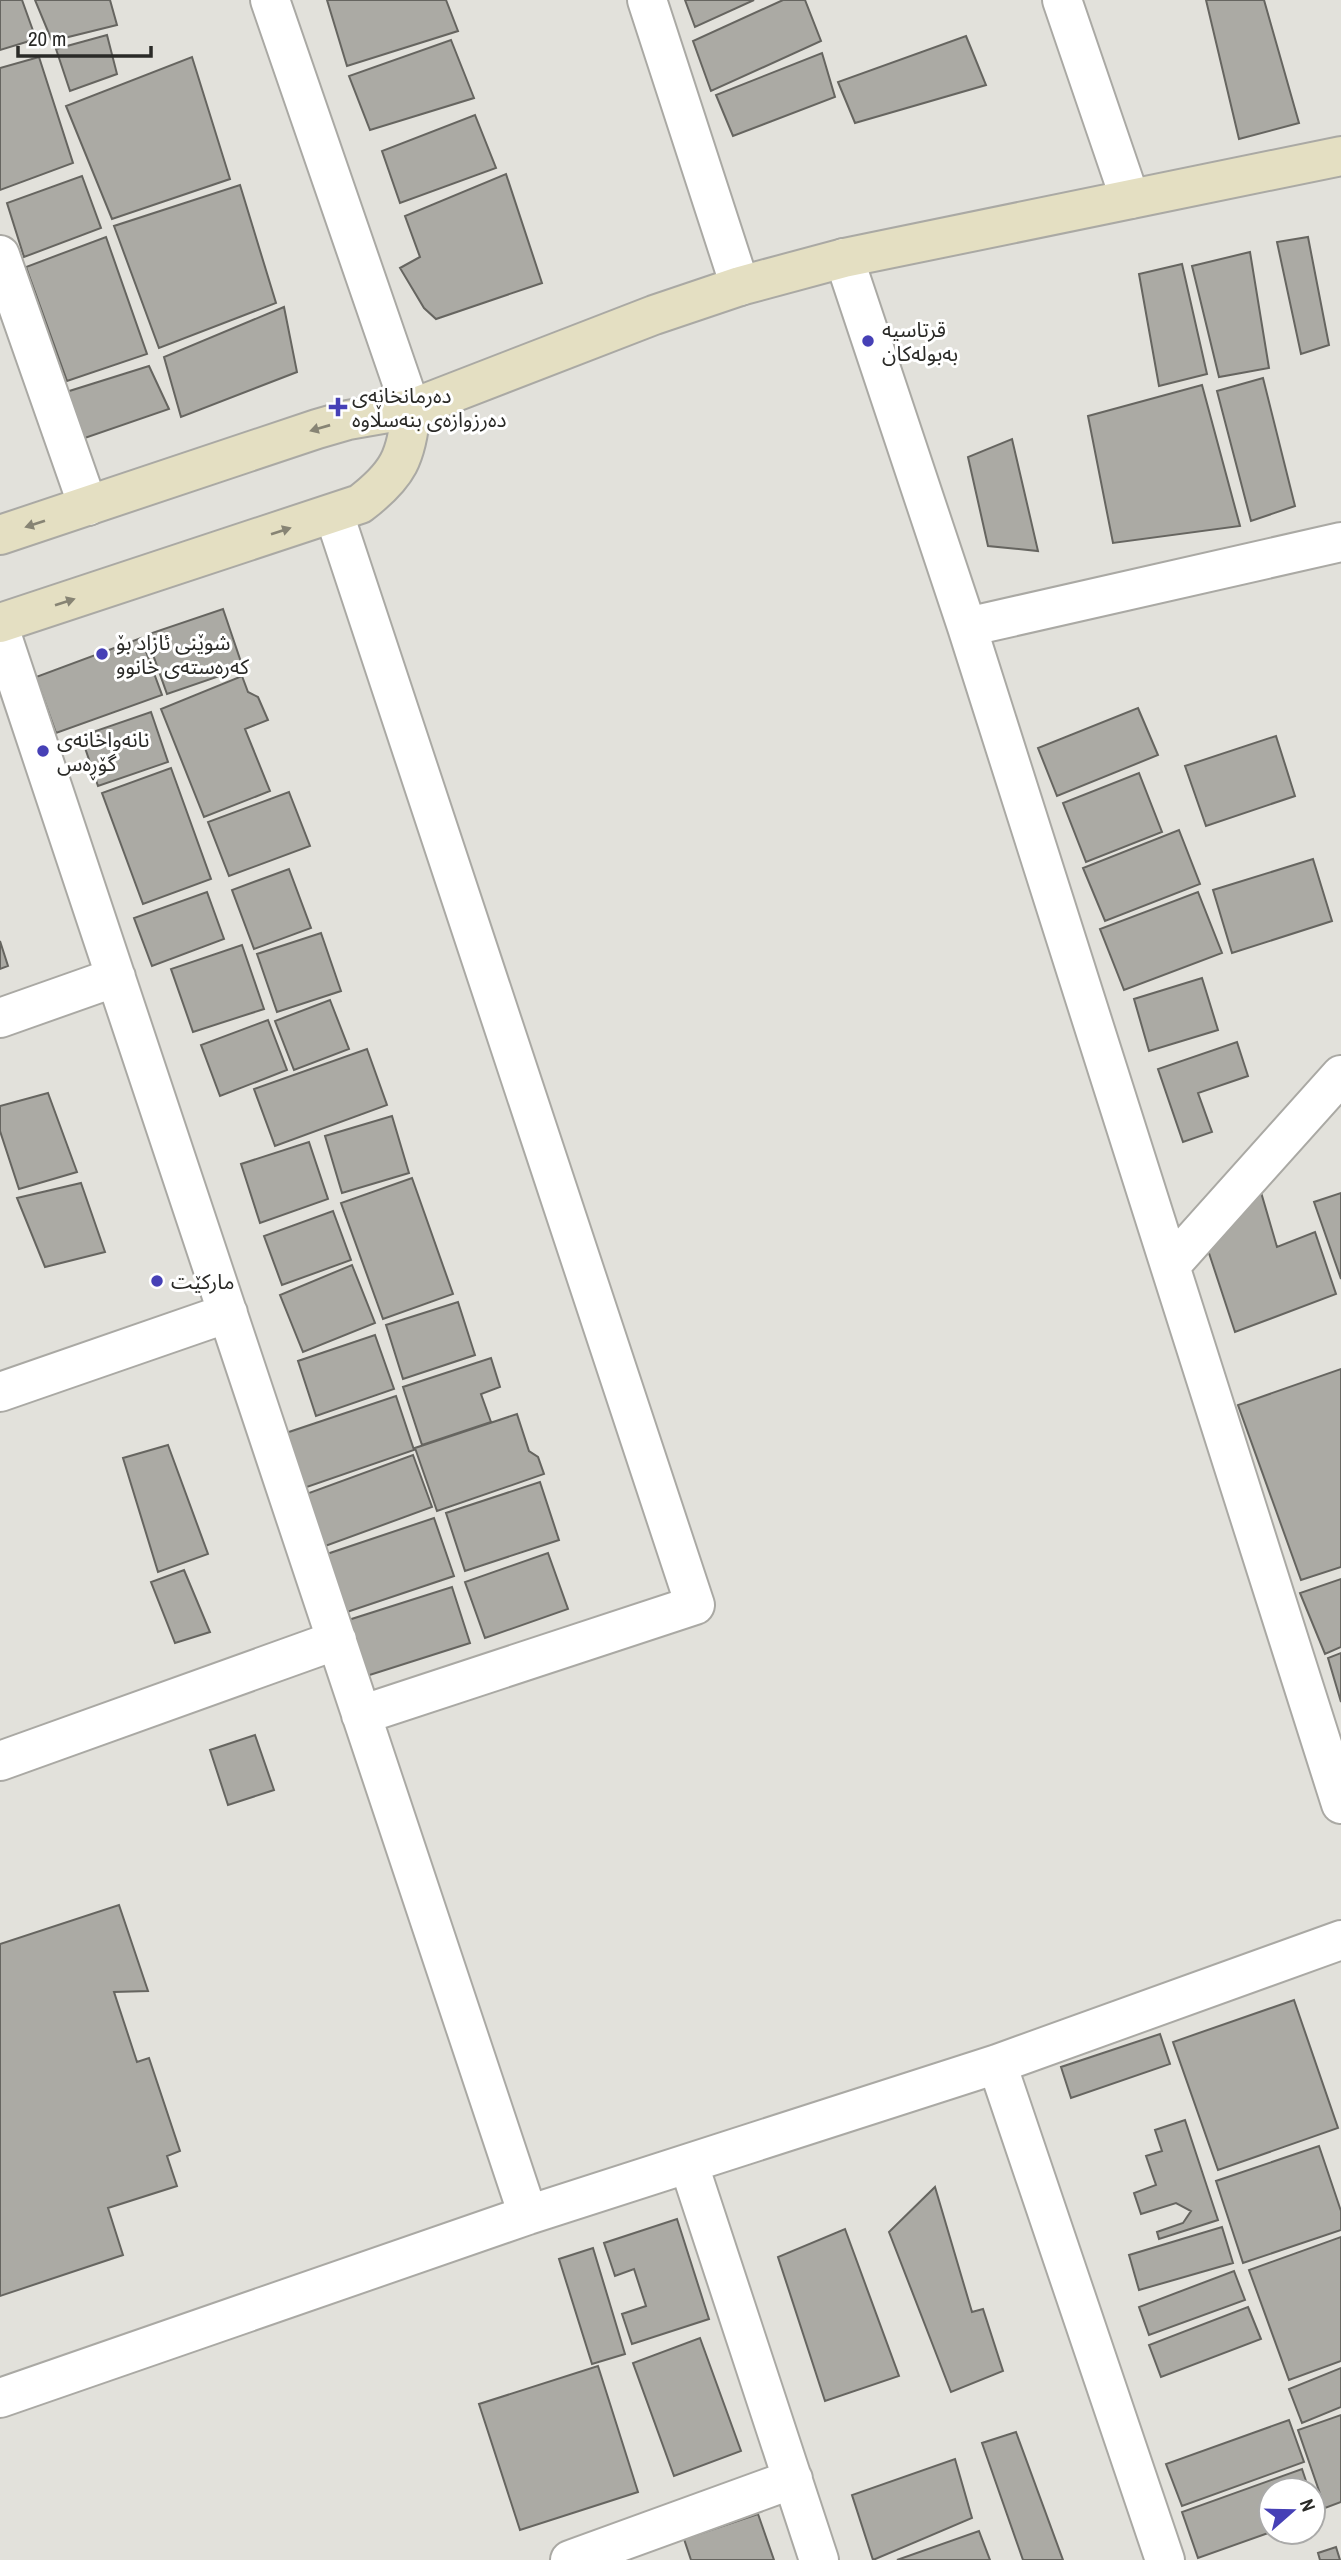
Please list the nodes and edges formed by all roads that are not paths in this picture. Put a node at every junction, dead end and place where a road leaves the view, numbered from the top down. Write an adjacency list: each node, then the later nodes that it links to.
1 (270, 0): 9 (street)
2 (647, 0): 8 (street)
3 (1062, 0): 5 (street)
4 (1341, 156): 5 (street)
5 (1130, 199): 7 (street)
6 (0, 254): 10 (street)
7 (844, 258): 8 (street); 15 (street)
8 (740, 286): 9 (street)
9 (411, 409): 10 (street, one-way to 10); 11 (street)
10 (88, 506): 12 (street, one-way to 12)
11 (334, 514): 14 (street, one-way to 11); 24 (street)
12 (0, 535)
13 (1340, 546): 15 (street)
14 (0, 624)
15 (967, 627): 20 (street)
16 (0, 630): 17 (street)
17 (116, 977): 18 (street); 21 (street)
18 (0, 1018)
19 (1341, 1075): 20 (street)
20 (1170, 1265): 26 (street)
21 (228, 1313): 22 (street); 23 (street)
22 (0, 1392)
23 (337, 1640): 24 (street); 25 (street)
24 (361, 1715): 30 (street)
25 (0, 1761)
26 (1341, 1804)
27 (1341, 1940): 28 (street)
28 (997, 2064): 29 (street); 35 (street)
29 (689, 2165): 30 (street); 32 (street)
30 (528, 2215): 31 (street)
31 (0, 2398)
32 (793, 2479): 33 (street); 34 (street)
33 (570, 2560)
34 (819, 2560)
35 (1165, 2560)

